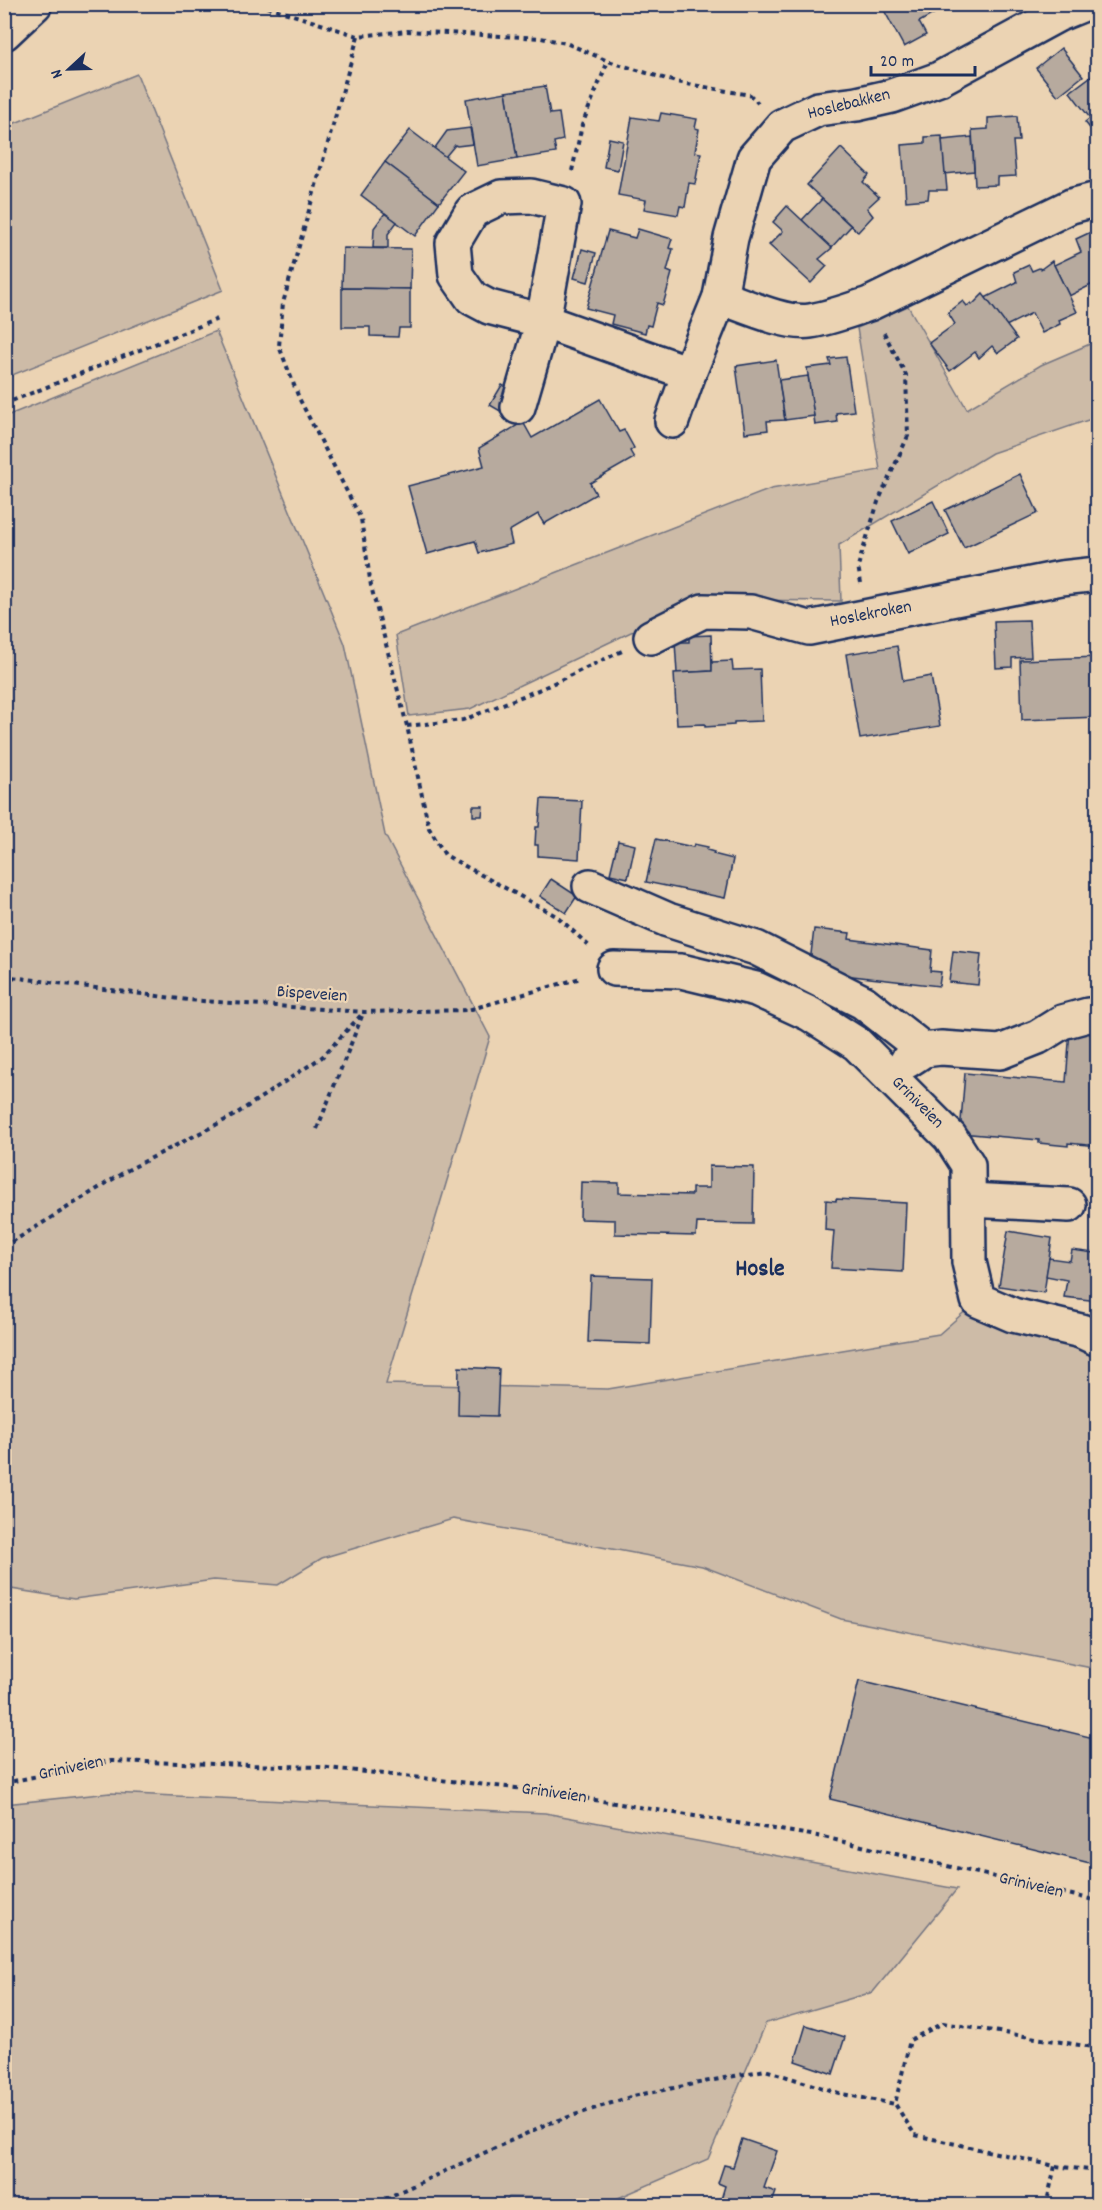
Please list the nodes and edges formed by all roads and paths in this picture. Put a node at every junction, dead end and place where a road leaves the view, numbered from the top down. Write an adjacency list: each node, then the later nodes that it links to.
1 (35, 4): 4 (street)
2 (259, 4): 5 (path)
3 (1084, 4): 7 (street, Hoslebakken)
4 (4, 33)
5 (358, 36): 6 (path); 21 (path)
6 (608, 61): 7 (path); 9 (path)
7 (782, 126): 10 (street, Hoslebakken)
8 (1098, 199): 11 (street)
9 (564, 204): 13 (street); 13 (street)
10 (720, 297): 11 (street); 14 (street, Hoslebakken)
11 (869, 304): 19 (path)
12 (220, 318): 15 (path)
13 (543, 321): 14 (street); 16 (street)
14 (688, 373): 17 (street, Hoslebakken)
15 (4, 404)
16 (518, 407)
17 (672, 421)
18 (1098, 574): 19 (street, Hoslekroken)
19 (867, 616): 20 (street, Hoslekroken)
20 (651, 638): 21 (path)
21 (407, 726): 24 (path)
22 (590, 886): 23 (street)
23 (668, 920): 25 (street); 29 (street)
24 (614, 969): 25 (street, Griniveien); 27 (path, Bispeveien)
25 (681, 971): 30 (street, Griniveien)
26 (4, 976): 27 (path, Bispeveien)
27 (364, 1012): 31 (path); 34 (path)
28 (1098, 1016): 29 (street)
29 (924, 1050): 30 (street)
30 (893, 1078): 32 (street, Griniveien)
31 (317, 1129)
32 (969, 1200): 33 (street); 35 (street, Griniveien)
33 (1070, 1205)
34 (4, 1246)
35 (1098, 1339)
36 (4, 1784): 37 (path, Griniveien)
37 (1098, 1901)
38 (1098, 2048): 39 (path)
39 (895, 2104): 40 (path); 42 (path)
40 (1055, 2166): 41 (path); 43 (path)
41 (1098, 2171)
42 (369, 2205)
43 (1046, 2205)

